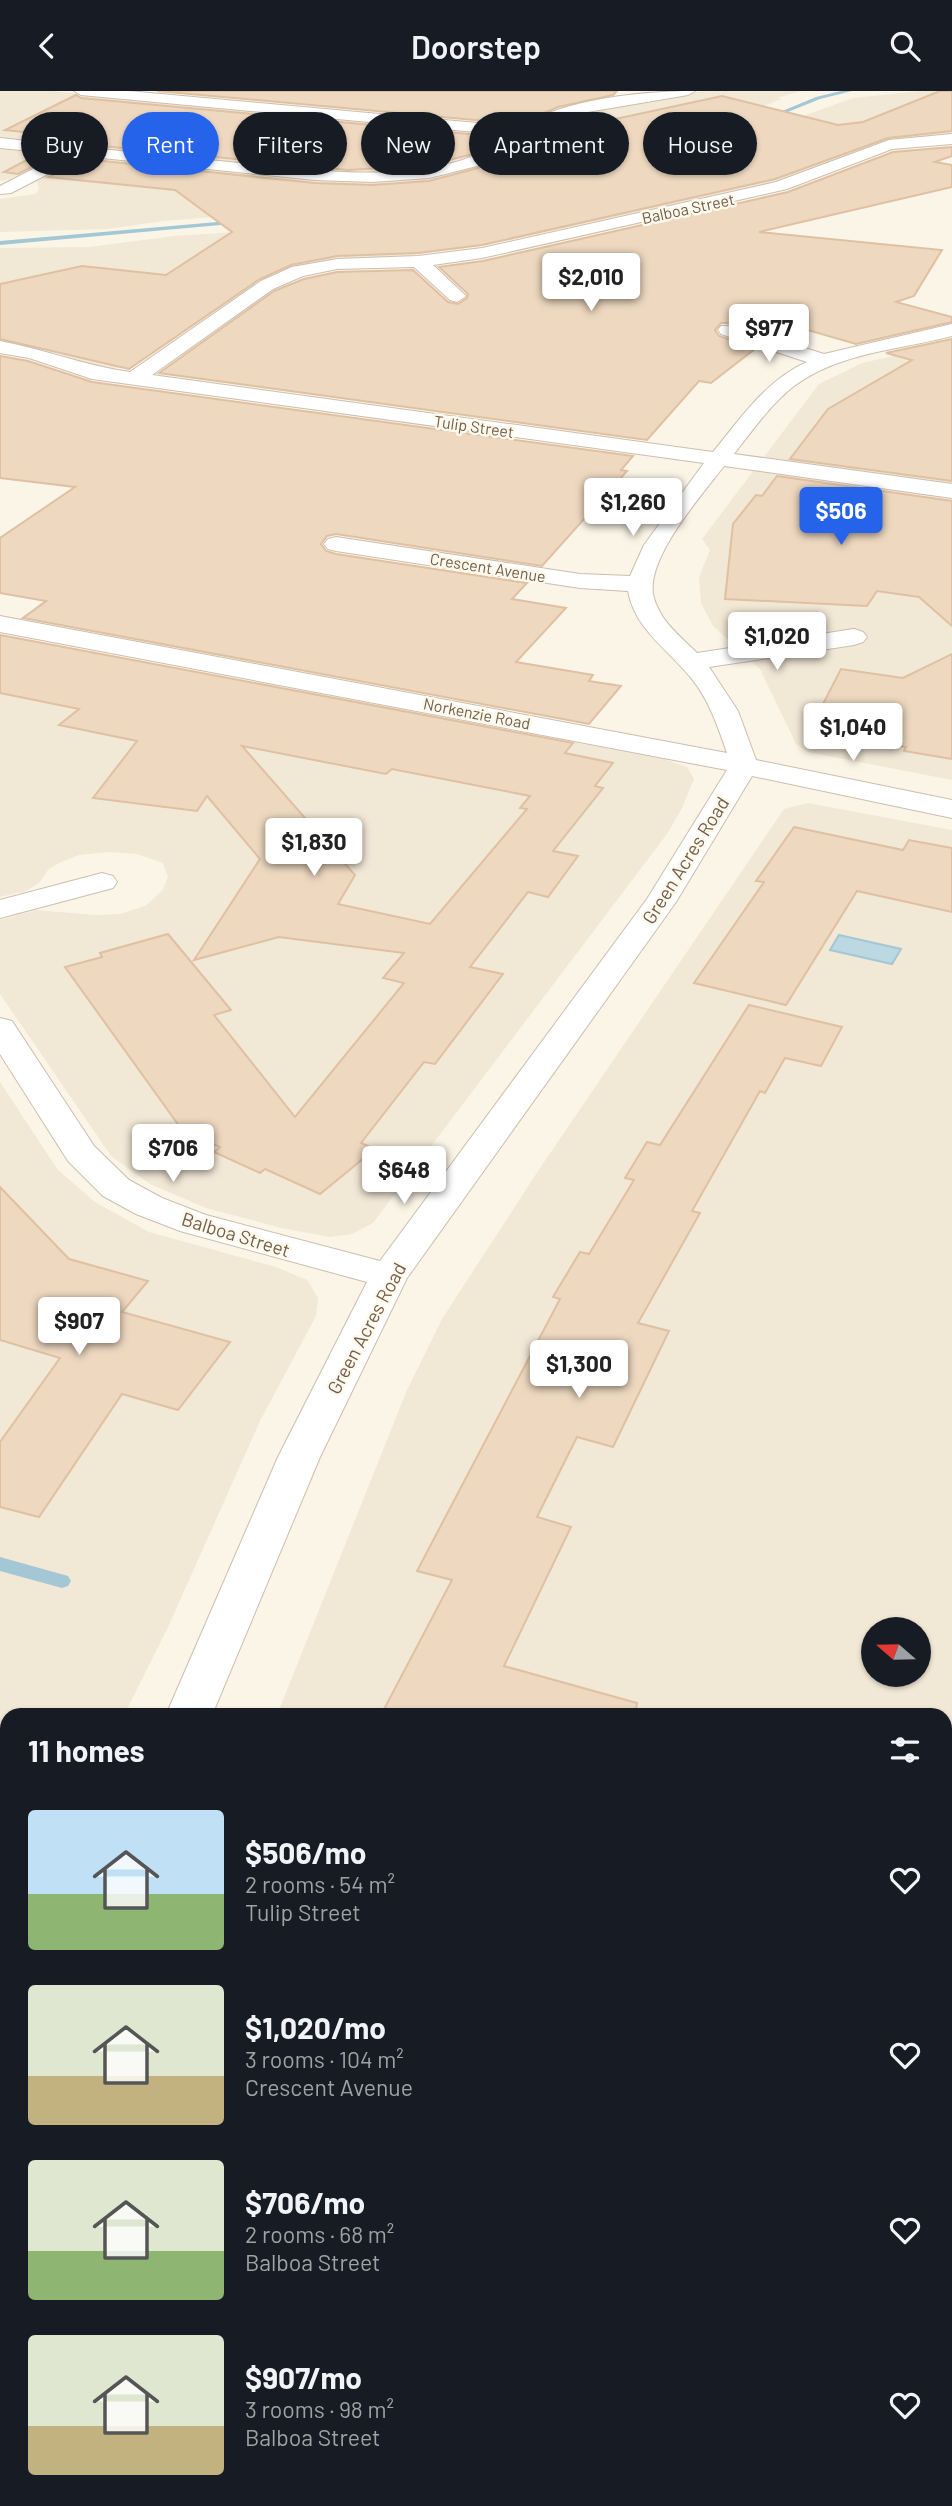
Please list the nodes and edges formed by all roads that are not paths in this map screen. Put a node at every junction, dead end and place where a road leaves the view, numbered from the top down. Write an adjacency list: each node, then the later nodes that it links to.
1 (81, 91): 4 (street)
2 (688, 91): 3 (street)
3 (562, 112)
4 (469, 127)
5 (952, 139): 12 (street, Balboa Street)
6 (0, 143): 7 (street)
7 (21, 145)
8 (108, 155): 9 (street)
9 (469, 165)
10 (34, 175): 11 (street)
11 (5, 190)
12 (418, 261): 13 (street); 18 (street, Balboa Street)
13 (457, 296)
14 (728, 330): 17 (street)
15 (952, 330): 17 (street)
16 (0, 347): 18 (street, Tulip Street)
17 (822, 360): 19 (street)
18 (133, 379): 19 (street, Tulip Street)
19 (720, 460): 20 (street, Tulip Street); 22 (street)
20 (952, 491)
21 (336, 544): 22 (street, Crescent Avenue)
22 (640, 584): 25 (street)
23 (0, 624): 26 (street, Norkenzie Road)
24 (854, 637): 25 (street)
25 (692, 662): 26 (street)
26 (744, 766): 27 (street, Norkenzie Road); 31 (street, Green Acres Road)
27 (952, 809)
28 (102, 882): 29 (street)
29 (0, 909)
30 (0, 1028): 31 (street, Balboa Street)
31 (389, 1276): 32 (street, Green Acres Road)
32 (192, 1708)

